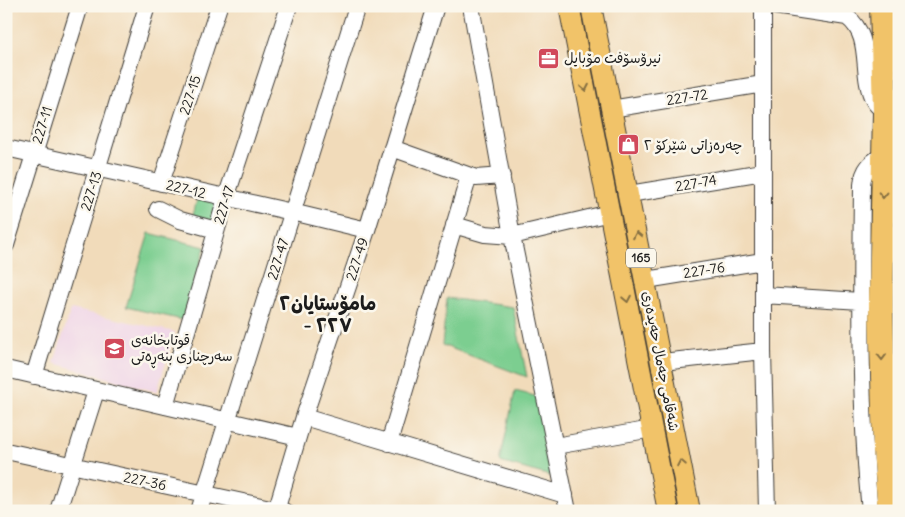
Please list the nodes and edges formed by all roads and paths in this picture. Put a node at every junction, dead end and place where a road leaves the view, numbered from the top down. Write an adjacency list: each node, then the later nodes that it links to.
1 (80, 6): 20 (street, 227-11)
2 (147, 6): 23 (street, 227-13)
3 (219, 6): 27 (street, 227-15)
4 (289, 6): 29 (street, 227-17)
5 (356, 6): 31 (street, 227-47)
6 (436, 6): 18 (street, 227-49)
7 (471, 6): 26 (street)
8 (569, 6): 21 (main road, شەقامی جەمال حەیدەری / 165, one-way to 21)
9 (591, 6): 15 (main road, شەقامی جەمال حەیدەری / 165)
10 (763, 6): 14 (street)
11 (774, 6): 16 (street)
12 (882, 6): 13 (highway)
13 (891, 34): 16 (highway)
14 (763, 84): 15 (street, 227-72); 24 (street)
15 (611, 109): 19 (main road, شەقامی جەمال حەیدەری / 165)
16 (885, 112): 22 (highway)
17 (6, 148): 20 (street, 227-12)
18 (392, 148): 25 (street); 35 (street, 227-49)
19 (620, 150): 21 (main road); 28 (main road, شەقامی جەمال حەیدەری / 165)
20 (33, 154): 23 (street, 227-12); 37 (street, 227-11)
21 (598, 154): 32 (main road, شەقامی جەمال حەیدەری / 165)
22 (884, 154): 41 (street); 58 (highway, one-way to 58)
23 (98, 169): 27 (street, 227-12); 45 (street, 227-13)
24 (763, 172): 28 (street, 227-74); 38 (street)
25 (469, 176): 26 (street); 33 (street)
26 (502, 176): 36 (street)
27 (161, 183): 29 (street, 227-12)
28 (629, 194): 39 (main road, شەقامی جەمال حەیدەری / 165, one-way to 28)
29 (226, 198): 31 (street, 227-12); 34 (street, 227-17)
30 (158, 208): 34 (street)
31 (292, 212): 35 (street, 227-12); 49 (street, 227-47)
32 (610, 214): 36 (street); 50 (main road, شەقامی جەمال حەیدەری / 165, one-way to 50)
33 (454, 225): 36 (street); 52 (street)
34 (216, 230): 47 (street, 227-17)
35 (366, 230): 48 (street, 227-49)
36 (512, 236): 53 (street)
37 (6, 245)
38 (763, 261): 39 (street, 227-76); 40 (street)
39 (646, 280): 43 (main road, شەقامی جەمال حەیدەری / 165)
40 (763, 295): 41 (street); 42 (street)
41 (861, 301): 58 (street)
42 (763, 351): 43 (street); 64 (street)
43 (662, 362): 63 (main road, شەقامی جەمال حەیدەری / 165, one-way to 43)
44 (6, 369): 45 (street)
45 (34, 376): 46 (street)
46 (96, 391): 47 (street); 55 (street)
47 (165, 406): 49 (street)
48 (304, 417): 51 (street, 227-49); 52 (street)
49 (228, 420): 51 (street); 56 (street, 227-47)
50 (652, 429): 53 (street); 62 (main road, شەقامی جەمال حەیدەری / 165)
51 (298, 437): 59 (street, 227-49)
52 (389, 443): 57 (street)
53 (555, 446): 57 (street)
54 (6, 451): 55 (street, 227-36)
55 (73, 465): 56 (street, 227-36); 60 (street)
56 (205, 493): 59 (street, 227-36); 61 (street, 227-47)
57 (567, 503)
58 (880, 505)
59 (279, 510)
60 (58, 511)
61 (199, 511)
62 (668, 511)
63 (690, 511)
64 (767, 511)

